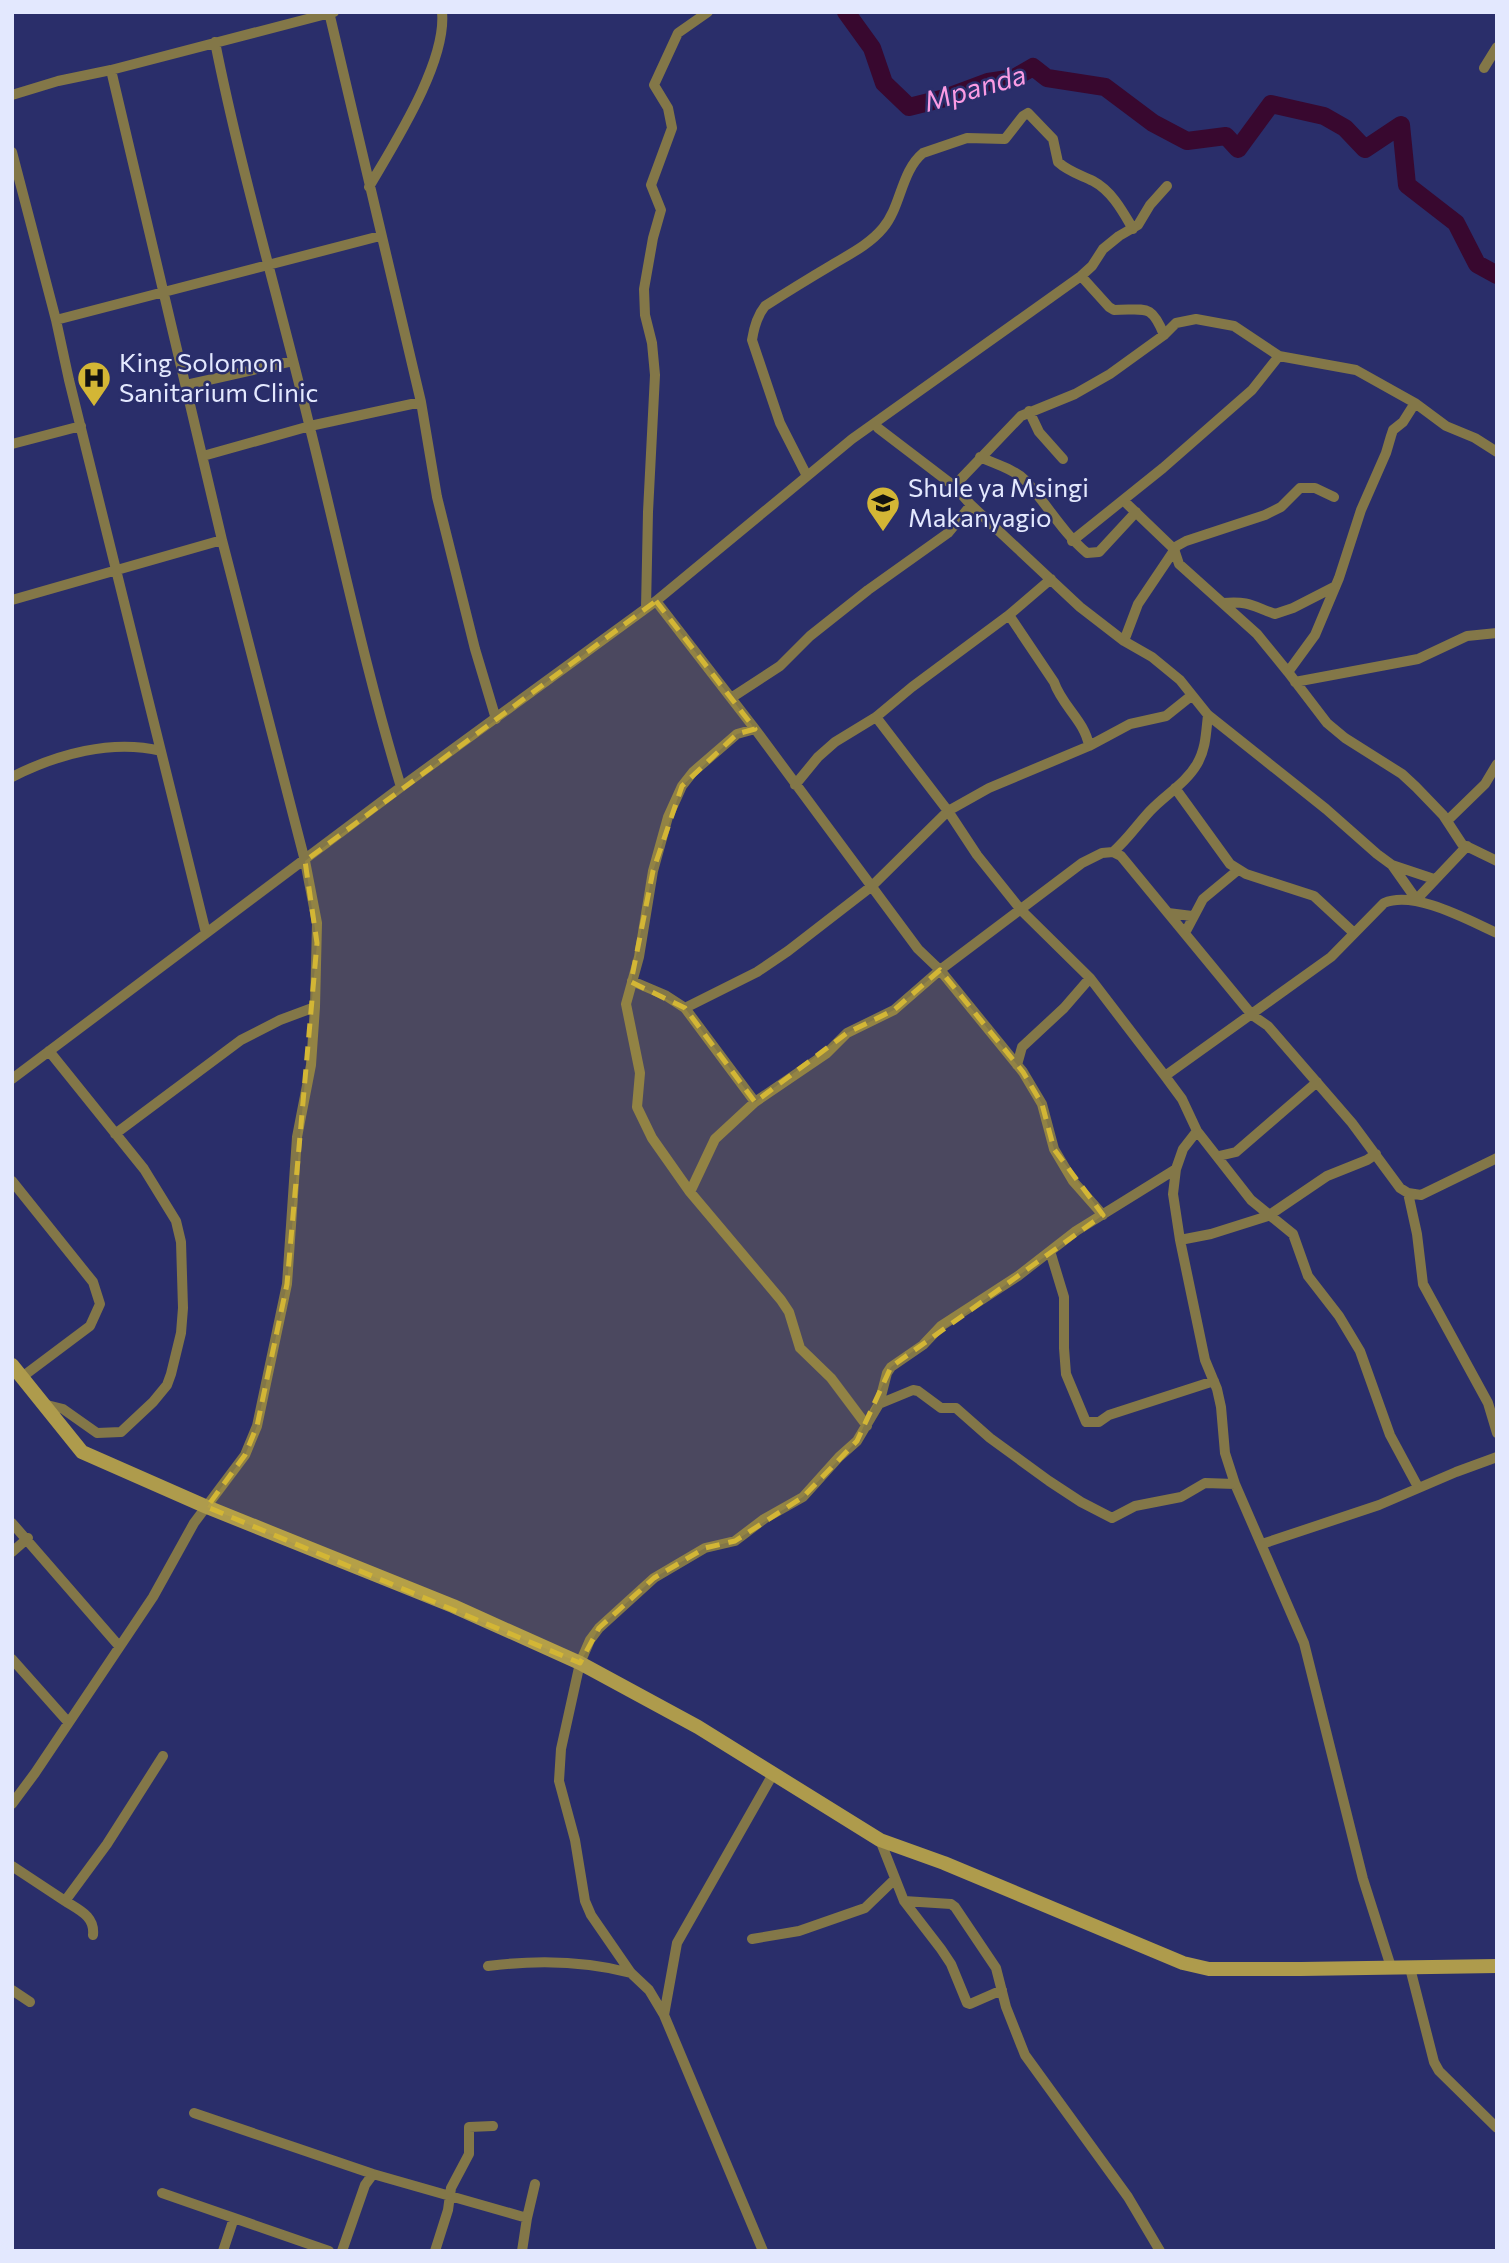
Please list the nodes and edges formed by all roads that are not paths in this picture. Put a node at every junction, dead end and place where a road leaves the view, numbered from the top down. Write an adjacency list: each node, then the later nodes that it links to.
1 (442, 12): 11 (street)
2 (708, 12): 48 (street)
3 (331, 13): 4 (street); 11 (street)
4 (215, 42): 7 (street); 14 (street)
5 (1497, 47): 6 (street)
6 (1484, 68)
7 (111, 70): 8 (street); 16 (street)
8 (12, 95)
9 (12, 152): 17 (street)
10 (1167, 186): 12 (street)
11 (369, 187): 13 (street)
12 (1133, 229): 15 (street); 33 (street)
13 (380, 236): 14 (street); 22 (street)
14 (268, 265): 16 (street); 20 (street)
15 (1081, 276): 18 (street); 33 (street)
16 (164, 293): 17 (street); 21 (street)
17 (56, 320): 25 (street)
18 (1164, 335): 19 (street); 24 (street)
19 (1279, 356): 23 (street); 36 (street)
20 (293, 361): 21 (street); 26 (street)
21 (186, 385): 30 (street)
22 (421, 402): 26 (street); 58 (street)
23 (1415, 403): 29 (street); 44 (street)
24 (1029, 411): 31 (street); 32 (street)
25 (81, 426): 28 (street); 42 (street)
26 (310, 426): 30 (street); 65 (street)
27 (878, 428): 34 (street)
28 (12, 444)
29 (1497, 452)
30 (203, 456): 39 (street)
31 (981, 457): 34 (street); 40 (street)
32 (1063, 459)
33 (807, 476): 46 (street)
34 (954, 486): 37 (street)
35 (1334, 497): 41 (street)
36 (1124, 500): 38 (street); 40 (street)
37 (971, 505): 43 (street); 55 (street)
38 (1136, 512): 40 (street); 41 (street)
39 (222, 540): 42 (street); 71 (street)
40 (1072, 541)
41 (1174, 549): 47 (street); 51 (street)
42 (116, 571): 45 (street); 61 (street)
43 (1051, 579): 49 (street); 51 (street)
44 (1334, 587): 47 (street); 52 (street)
45 (12, 600)
46 (656, 601): 48 (street); 55 (street)
47 (1223, 603): 52 (street)
48 (646, 608): 58 (street)
49 (1009, 615): 57 (street); 60 (street)
50 (1497, 633): 53 (street)
51 (1124, 641): 54 (street)
52 (1288, 672): 53 (street)
53 (1295, 682): 68 (street)
54 (1191, 696): 56 (street); 60 (street)
55 (731, 698): 59 (street)
56 (1208, 715): 66 (street); 73 (street)
57 (876, 717): 64 (street); 67 (street)
58 (496, 719): 65 (street)
59 (755, 729): 64 (street); 87 (street)
60 (1089, 746): 67 (street)
61 (161, 751): 63 (street); 81 (street)
62 (1497, 764): 68 (street)
63 (12, 777)
64 (794, 785): 76 (street)
65 (401, 788): 71 (street)
66 (1175, 788): 70 (street); 74 (street)
67 (948, 811): 76 (street); 78 (street)
68 (1447, 821): 69 (street)
69 (1467, 846): 72 (street); 75 (street)
70 (1113, 852): 78 (street); 79 (street)
71 (305, 861): 81 (street); 88 (street)
72 (1497, 861)
73 (1392, 864): 75 (street); 77 (street)
74 (1238, 870): 80 (street); 83 (street)
75 (1434, 879): 77 (street)
76 (872, 886): 85 (street); 89 (street)
77 (1415, 900): 83 (street); 84 (street)
78 (1021, 910): 85 (street); 86 (street)
79 (1168, 913): 80 (street); 82 (street)
80 (1192, 916): 82 (street)
81 (206, 933): 91 (street)
82 (1185, 933): 90 (street)
83 (1354, 933): 90 (street)
84 (1497, 933)
85 (940, 970): 92 (street); 96 (street)
86 (1090, 978): 92 (street); 93 (street)
87 (632, 981): 89 (street); 104 (street)
88 (315, 1007): 98 (street); 120 (street)
89 (685, 1008): 96 (street)
90 (1252, 1015): 93 (street); 95 (street)
91 (49, 1051): 94 (street); 98 (street)
92 (1017, 1065): 106 (street)
93 (1166, 1076): 97 (street)
94 (12, 1079)
95 (1317, 1082): 99 (street); 100 (street)
96 (755, 1102): 104 (street)
97 (1197, 1131): 100 (street); 102 (street)
98 (115, 1134): 113 (street)
99 (1376, 1154): 105 (street); 107 (street)
100 (1219, 1156): 107 (street)
101 (1497, 1158): 105 (street)
102 (1176, 1169): 106 (street); 108 (street)
103 (12, 1181): 111 (street)
104 (690, 1192): 115 (street)
105 (1408, 1193): 116 (street)
106 (1103, 1214): 109 (street)
107 (1268, 1216): 108 (street); 119 (street)
108 (1180, 1240): 112 (street)
109 (1050, 1251): 112 (street); 114 (street)
110 (12, 1365): 111 (street)
111 (22, 1377): 113 (street)
112 (1214, 1381): 118 (street)
113 (43, 1404): 120 (street)
114 (879, 1404): 115 (street); 118 (street)
115 (867, 1426): 127 (street)
116 (1497, 1433)
117 (1497, 1458): 119 (street)
118 (1235, 1484): 123 (street)
119 (1418, 1487): 123 (street)
120 (207, 1507): 125 (street); 127 (street)
121 (12, 1523): 122 (street)
122 (28, 1538): 124 (street); 125 (street)
123 (1262, 1544): 141 (street)
124 (12, 1552)
125 (119, 1646): 128 (street)
126 (12, 1659): 128 (street)
127 (580, 1663): 130 (street); 143 (street)
128 (68, 1722): 131 (street)
129 (163, 1756): 135 (street)
130 (773, 1774): 132 (street); 147 (street)
131 (14, 1798)
132 (880, 1840): 134 (street); 141 (street)
133 (12, 1866): 135 (street)
134 (895, 1879): 136 (street); 138 (street)
135 (65, 1901): 137 (street)
136 (904, 1901): 145 (street); 145 (street)
137 (93, 1935)
138 (752, 1939)
139 (488, 1966): 143 (street)
140 (1497, 1966): 142 (street)
141 (1391, 1967): 142 (street)
142 (1410, 1968): 150 (street)
143 (631, 1973): 147 (street)
144 (12, 1990): 146 (street)
145 (1002, 1990): 163 (street)
146 (30, 2002)
147 (664, 2015): 162 (street)
148 (194, 2113): 151 (street)
149 (493, 2126): 154 (street)
150 (1497, 2128)
151 (373, 2174): 154 (street); 159 (street)
152 (536, 2184): 156 (street)
153 (162, 2193): 155 (street)
154 (448, 2196): 156 (street); 160 (street)
155 (234, 2218): 157 (street); 158 (street)
156 (527, 2218): 161 (street)
157 (223, 2251)
158 (329, 2251)
159 (342, 2251)
160 (435, 2251)
161 (522, 2251)
162 (763, 2251)
163 (1160, 2251)

